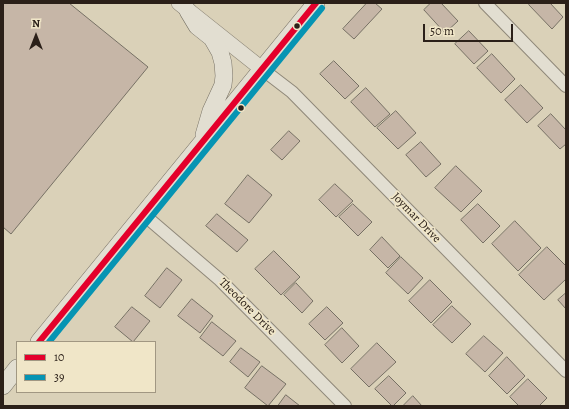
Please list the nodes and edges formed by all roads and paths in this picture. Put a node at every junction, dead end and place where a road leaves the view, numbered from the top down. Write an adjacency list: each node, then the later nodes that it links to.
1 (316, 3): 4 (main road)
2 (485, 3): 5 (street)
3 (184, 7): 4 (street); 6 (main road)
4 (262, 68): 6 (main road); 10 (street, Joymar Drive)
5 (566, 86)
6 (202, 142): 7 (main road)
7 (143, 214): 8 (main road); 12 (street, Theodore Drive)
8 (39, 341)
9 (16, 369): 11 (main road)
10 (566, 371)
11 (3, 386)
12 (345, 406)

